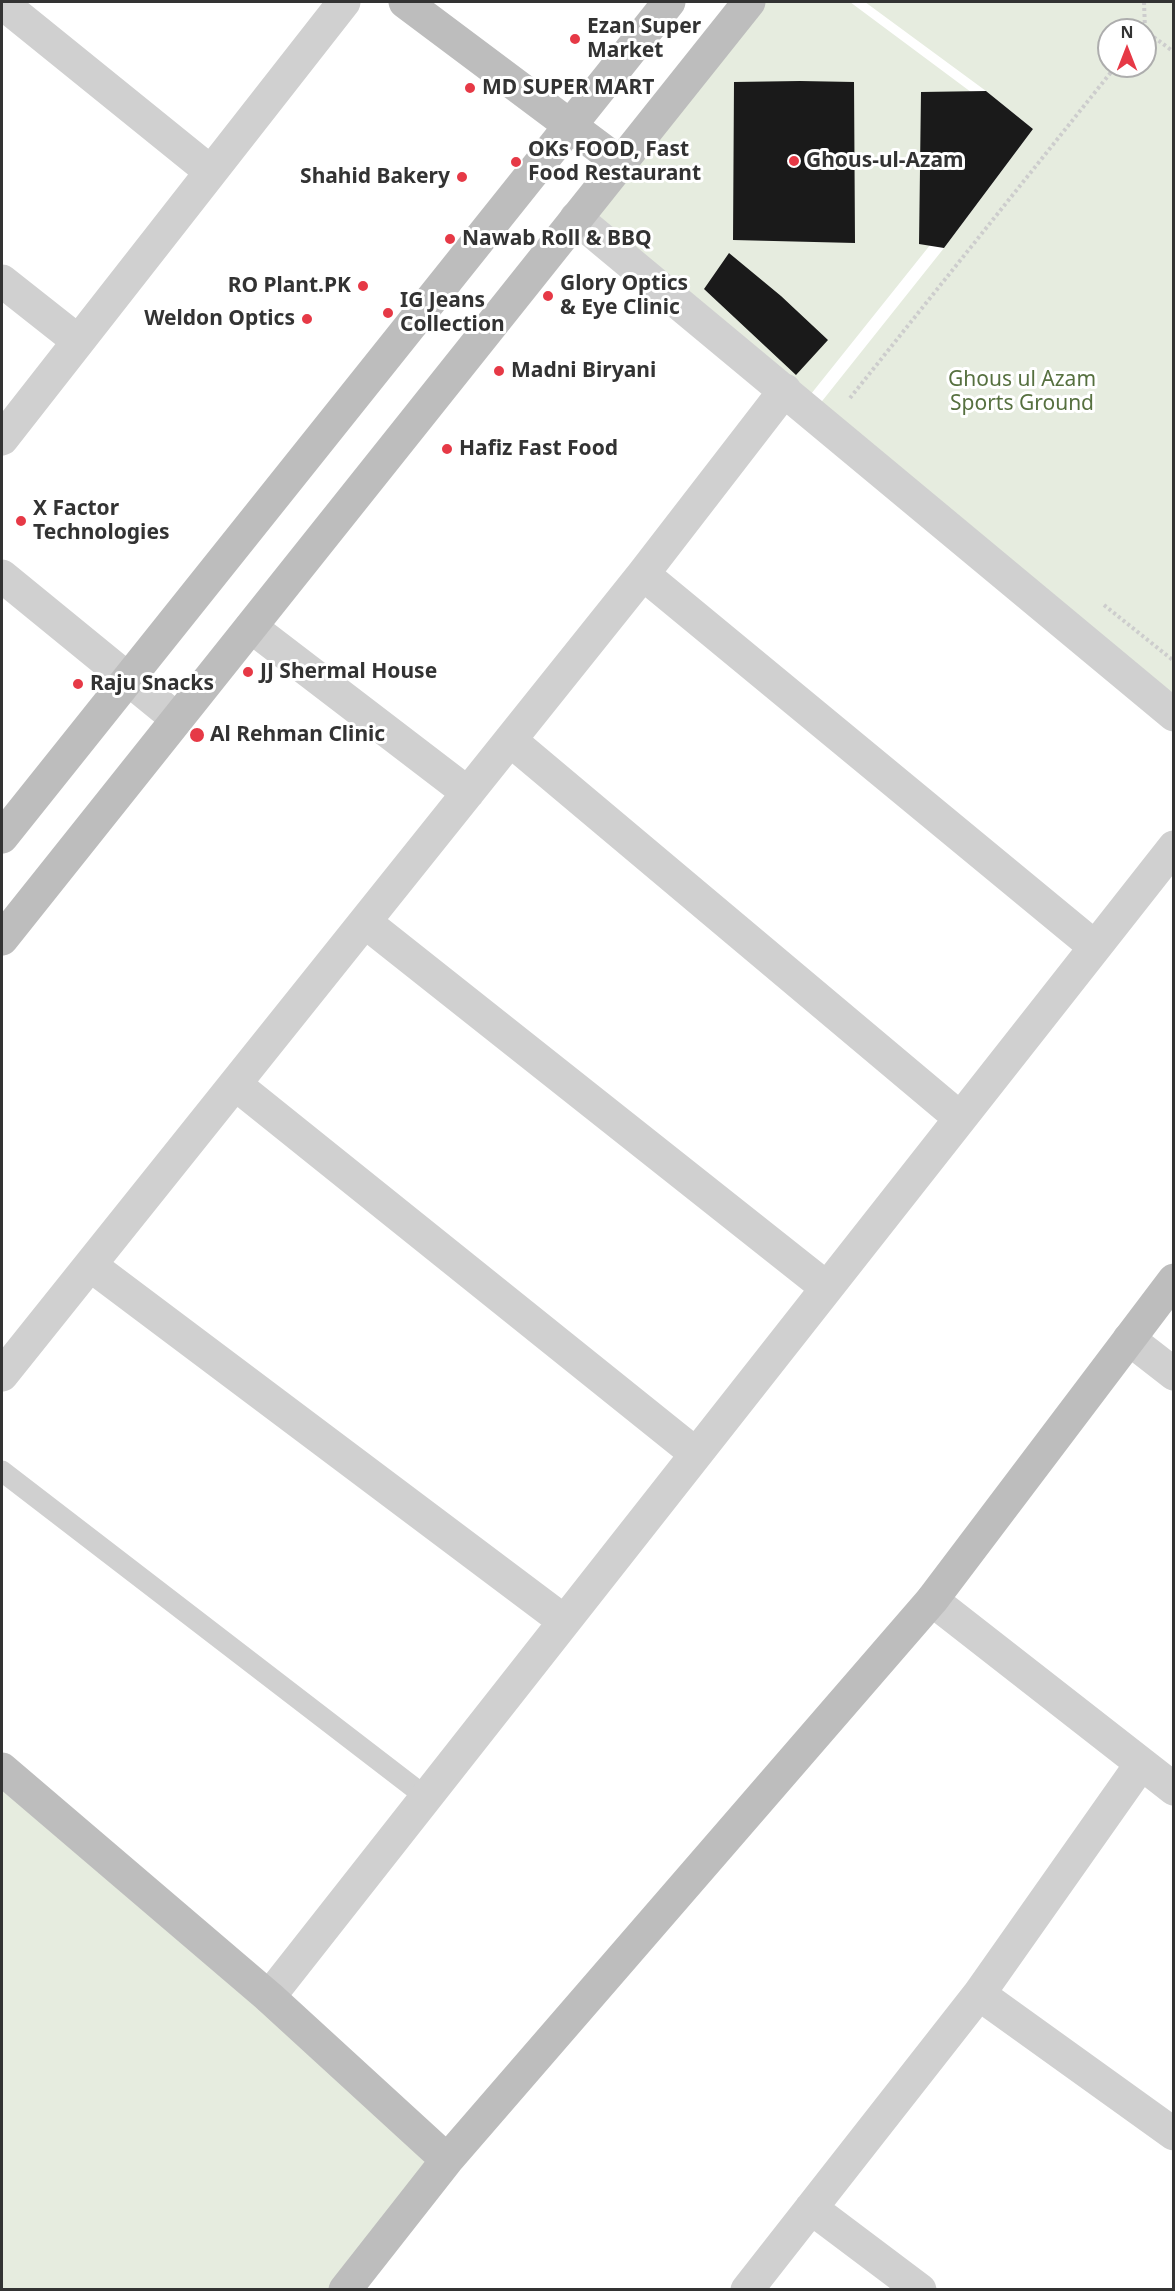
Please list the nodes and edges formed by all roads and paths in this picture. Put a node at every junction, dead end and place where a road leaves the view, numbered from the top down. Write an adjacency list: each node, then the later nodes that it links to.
1 (344, 2): 13 (street)
2 (405, 2): 11 (main road)
3 (669, 2): 11 (main road)
4 (749, 2): 12 (main road)
5 (1144, 2): 7 (path)
6 (2, 3): 13 (street)
7 (1145, 18)
8 (1157, 39): 9 (path)
9 (1173, 52)
10 (1106, 78): 18 (path)
11 (571, 124): 12 (main road); 23 (main road)
12 (620, 163): 14 (main road)
13 (211, 172): 16 (street)
14 (576, 218): 17 (street); 22 (main road)
15 (2, 281): 16 (street)
16 (78, 341): 19 (street)
17 (785, 390): 20 (street); 24 (street)
18 (847, 401)
19 (2, 439)
20 (643, 574): 26 (street); 32 (street)
21 (2, 576): 23 (street)
22 (250, 627): 25 (main road); 27 (street)
23 (127, 680): 25 (street); 28 (main road)
24 (1173, 715)
25 (177, 719): 31 (main road)
26 (510, 740): 27 (street); 34 (street)
27 (468, 793): 30 (street)
28 (2, 837)
29 (1173, 847): 32 (street)
30 (365, 922): 33 (street); 37 (street)
31 (2, 939)
32 (1095, 947): 34 (street)
33 (235, 1084): 35 (street); 41 (street)
34 (960, 1118): 37 (street)
35 (90, 1265): 40 (street); 44 (street)
36 (1173, 1280): 38 (main road)
37 (827, 1288): 41 (street)
38 (1129, 1339): 39 (street); 43 (main road)
39 (1173, 1374)
40 (2, 1375)
41 (696, 1454): 44 (street)
42 (2, 1472): 48 (lane)
43 (932, 1600): 45 (street); 52 (main road)
44 (564, 1621): 48 (street)
45 (1141, 1764): 47 (street); 49 (street)
46 (2, 1769): 50 (main road)
47 (1173, 1790)
48 (426, 1797): 50 (street)
49 (979, 1994): 51 (street); 53 (street)
50 (269, 1997): 52 (main road)
51 (1173, 2134)
52 (447, 2160): 54 (main road)
53 (811, 2208): 55 (street); 56 (street)
54 (345, 2289)
55 (747, 2289)
56 (920, 2289)

